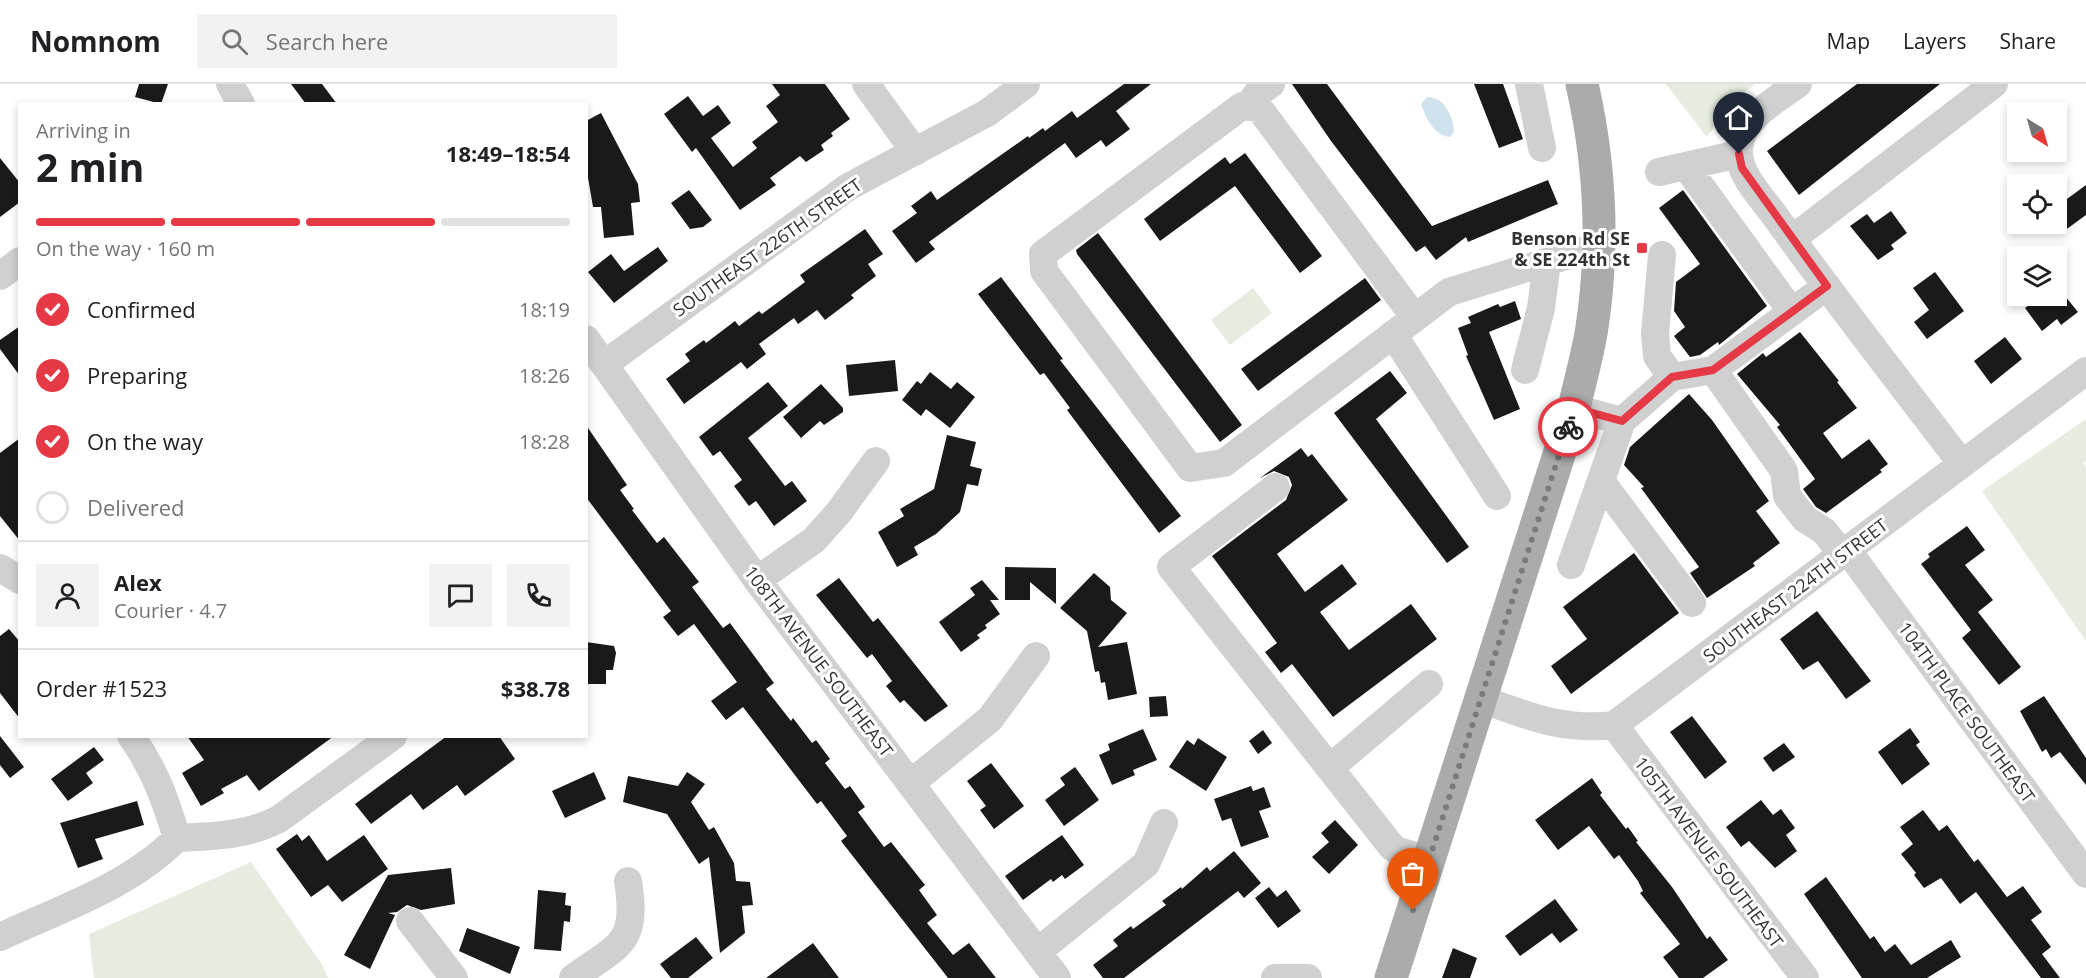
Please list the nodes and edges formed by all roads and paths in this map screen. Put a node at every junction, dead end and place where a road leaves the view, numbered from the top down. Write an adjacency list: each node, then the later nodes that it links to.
1 (866, 84): 11 (street)
2 (1026, 84): 11 (street, SOUTHEAST 226TH STREET)
3 (1271, 84): 8 (street)
4 (1529, 84): 10 (street)
5 (1582, 84): 13 (main road)
6 (1798, 84): 9 (street)
7 (1994, 84): 12 (street)
8 (1248, 107): 20 (street); 20 (street)
9 (1740, 146): 12 (street); 19 (street)
10 (1542, 148)
11 (915, 152): 22 (street, SOUTHEAST 226TH STREET)
12 (1792, 239): 18 (street)
13 (1598, 246): 16 (street); 27 (main road)
14 (1662, 255): 26 (street)
15 (18, 262): 17 (street)
16 (1546, 262): 20 (street); 23 (street)
17 (0, 276)
18 (1827, 286): 19 (street); 30 (street)
19 (1792, 312): 24 (street)
20 (1404, 326): 33 (street)
21 (588, 341): 22 (street, 108TH AVENUE SOUTHEAST)
22 (606, 363): 38 (street, 108TH AVENUE SOUTHEAST)
23 (1525, 370)
24 (1713, 370): 26 (street); 34 (street, 104TH PLACE SOUTHEAST)
25 (2086, 371): 30 (street, SOUTHEAST 224TH STREET)
26 (1672, 377): 28 (street)
27 (1574, 408): 28 (street); 42 (main road)
28 (1622, 421): 31 (street)
29 (876, 461): 38 (street)
30 (1962, 464): 34 (street, SOUTHEAST 224TH STREET)
31 (1601, 481): 35 (street); 39 (street)
32 (1276, 488): 46 (street)
33 (1497, 496)
34 (1845, 553): 43 (street, SOUTHEAST 224TH STREET); 51 (street, 104TH PLACE SOUTHEAST)
35 (1571, 566)
36 (0, 568): 37 (street)
37 (18, 579)
38 (758, 580): 47 (street, 108TH AVENUE SOUTHEAST)
39 (1692, 603)
40 (1036, 656): 47 (street)
41 (1429, 684): 46 (street)
42 (1481, 699): 43 (street); 50 (main road)
43 (1614, 725): 62 (street, 105TH AVENUE SOUTHEAST)
44 (132, 738): 49 (street)
45 (390, 738): 49 (street)
46 (1330, 768): 50 (street)
47 (911, 783): 55 (street, 108TH AVENUE SOUTHEAST)
48 (1164, 823): 55 (street)
49 (177, 838): 54 (street)
50 (1429, 860): 61 (main road)
51 (2086, 874)
52 (628, 880): 57 (street)
53 (410, 921): 56 (street)
54 (0, 937)
55 (1037, 952): 58 (street, 108TH AVENUE SOUTHEAST)
56 (454, 978)
57 (573, 978)
58 (1057, 978)
59 (1275, 978): 60 (street)
60 (1308, 978)
61 (1391, 978)
62 (1805, 978)

